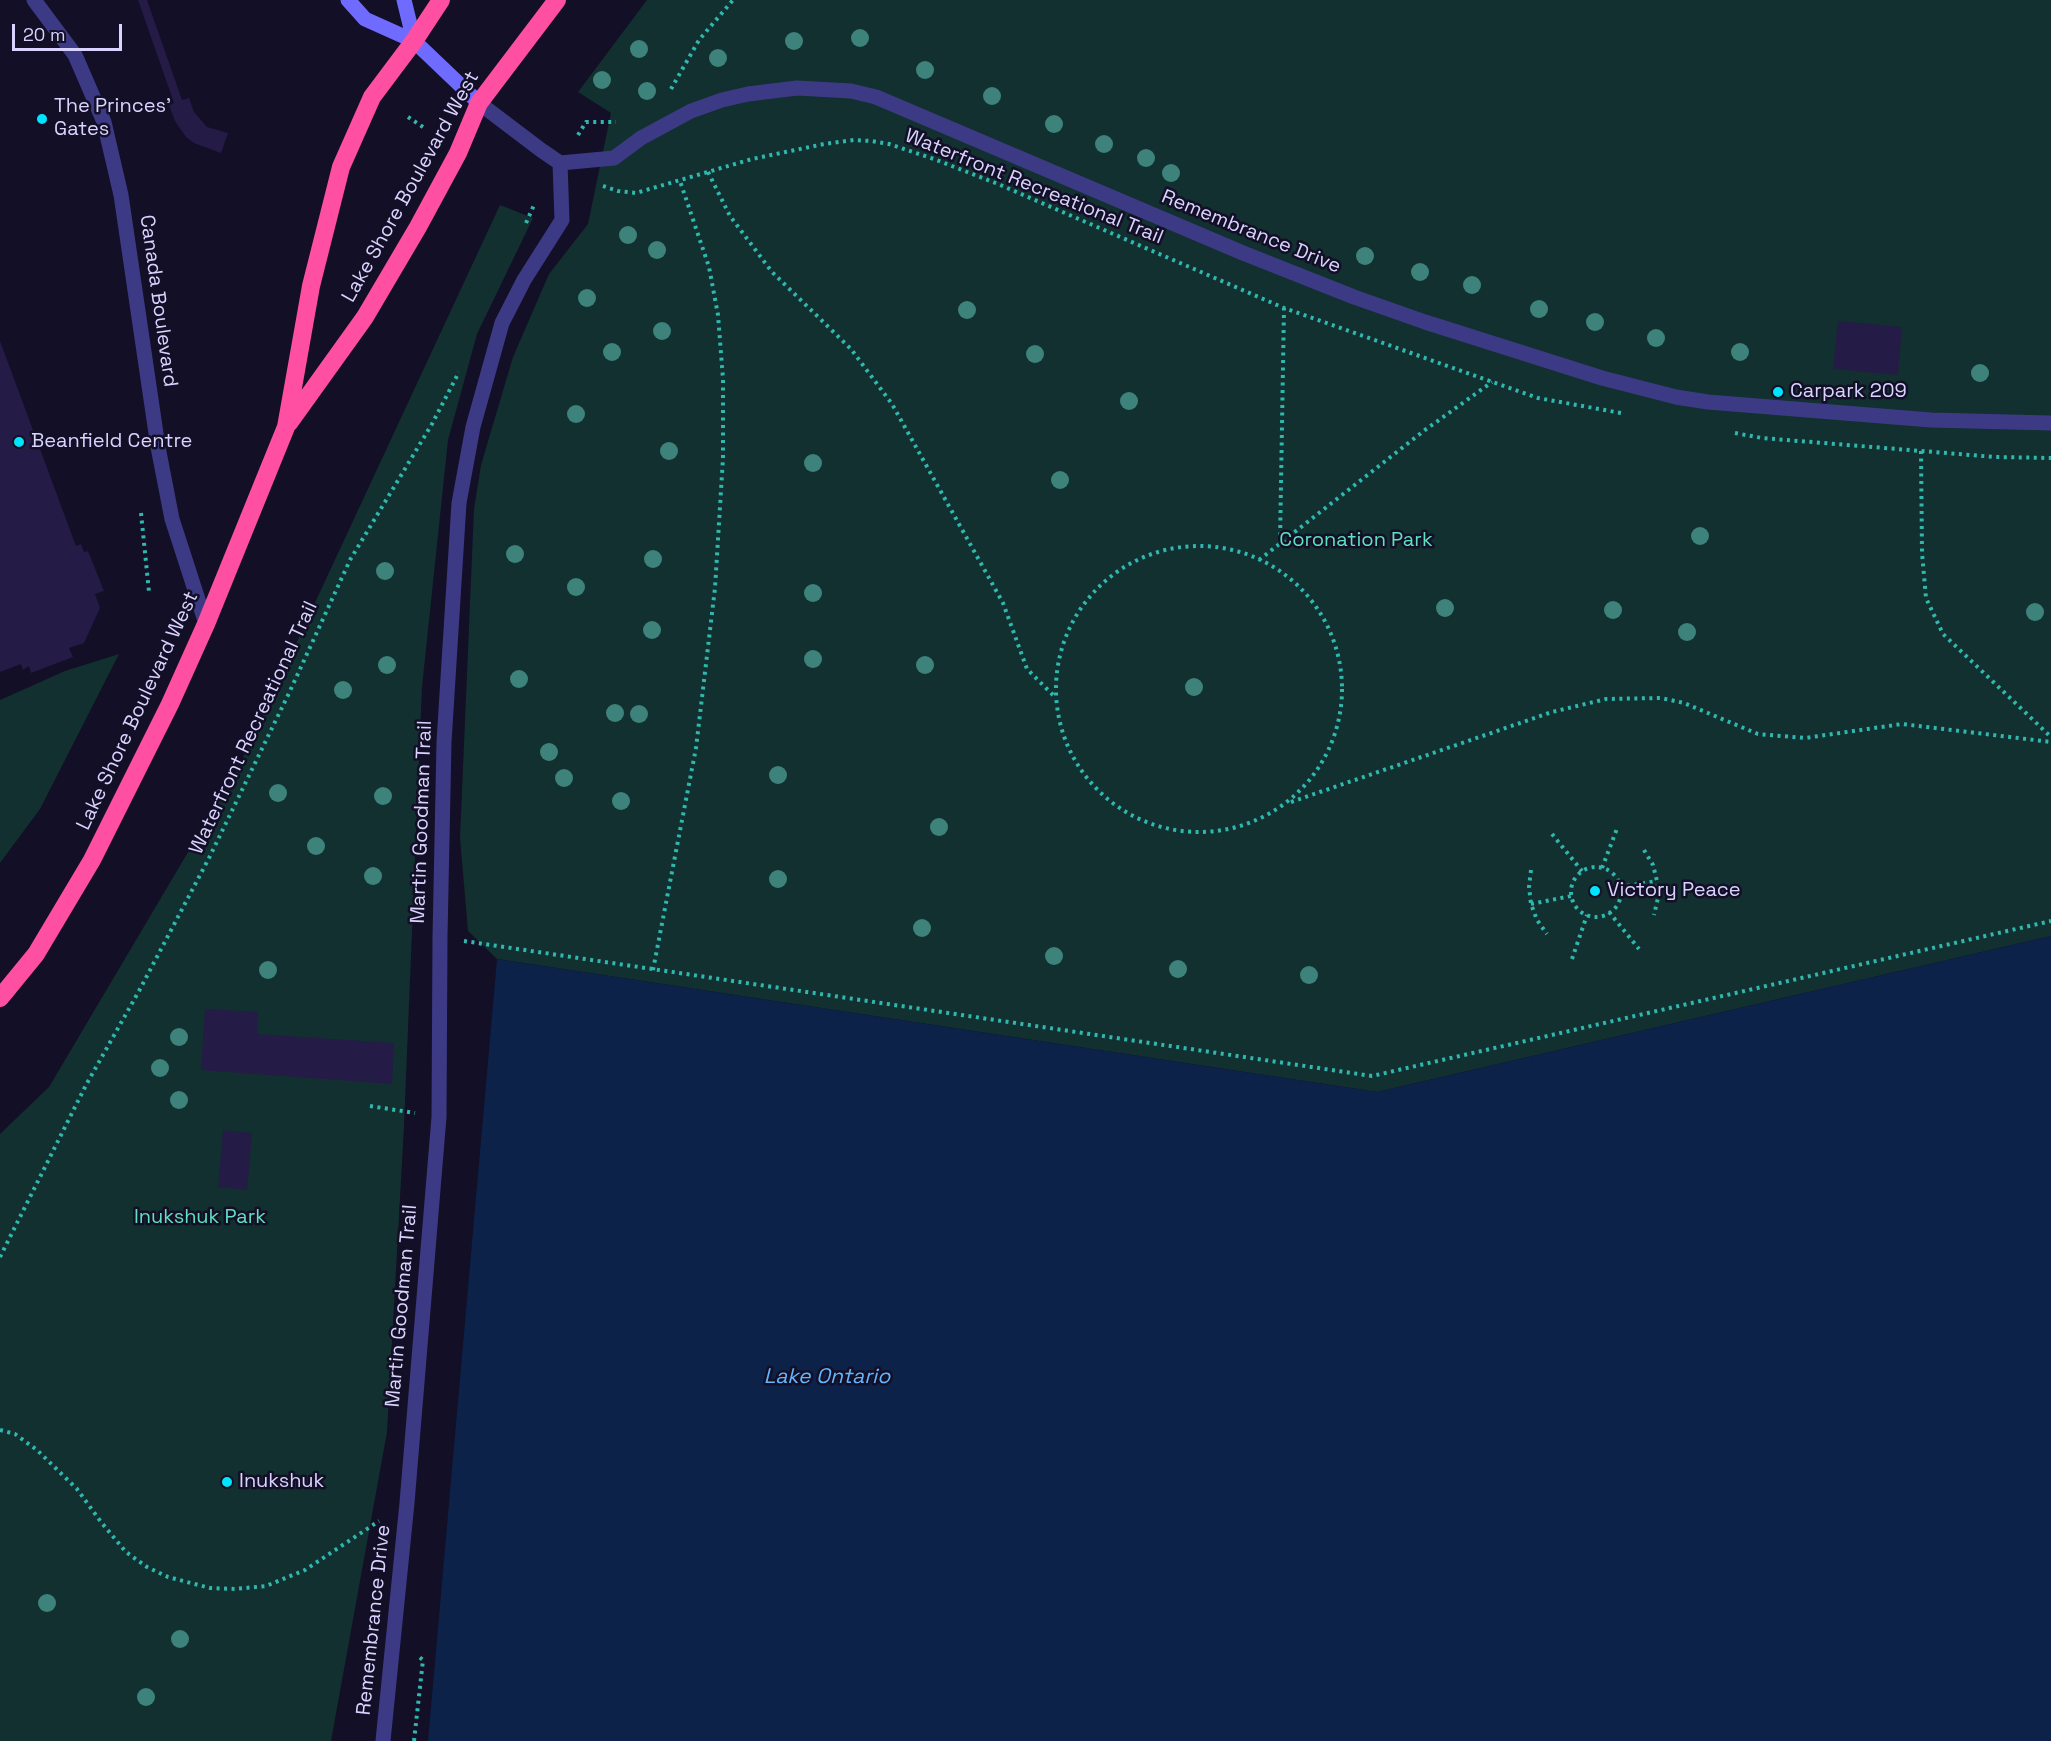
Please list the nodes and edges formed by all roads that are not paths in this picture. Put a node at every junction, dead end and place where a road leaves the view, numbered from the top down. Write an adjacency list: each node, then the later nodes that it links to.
1 (34, 0): 11 (street, Canada Boulevard)
2 (348, 0): 6 (street)
3 (404, 0): 6 (street)
4 (441, 0): 6 (highway, Lake Shore Boulevard West)
5 (557, 0): 7 (highway, Lake Shore Boulevard West)
6 (414, 41): 7 (street); 10 (highway, Lake Shore Boulevard West)
7 (479, 104): 8 (street); 10 (highway, Lake Shore Boulevard West)
8 (560, 163): 9 (street, Remembrance Drive); 13 (street, Martin Goodman Trail)
9 (2051, 423)
10 (286, 427): 11 (highway, Lake Shore Boulevard West)
11 (206, 624): 12 (highway, Lake Shore Boulevard West)
12 (0, 998)
13 (407, 1503): 14 (street, Remembrance Drive)
14 (383, 1741)

